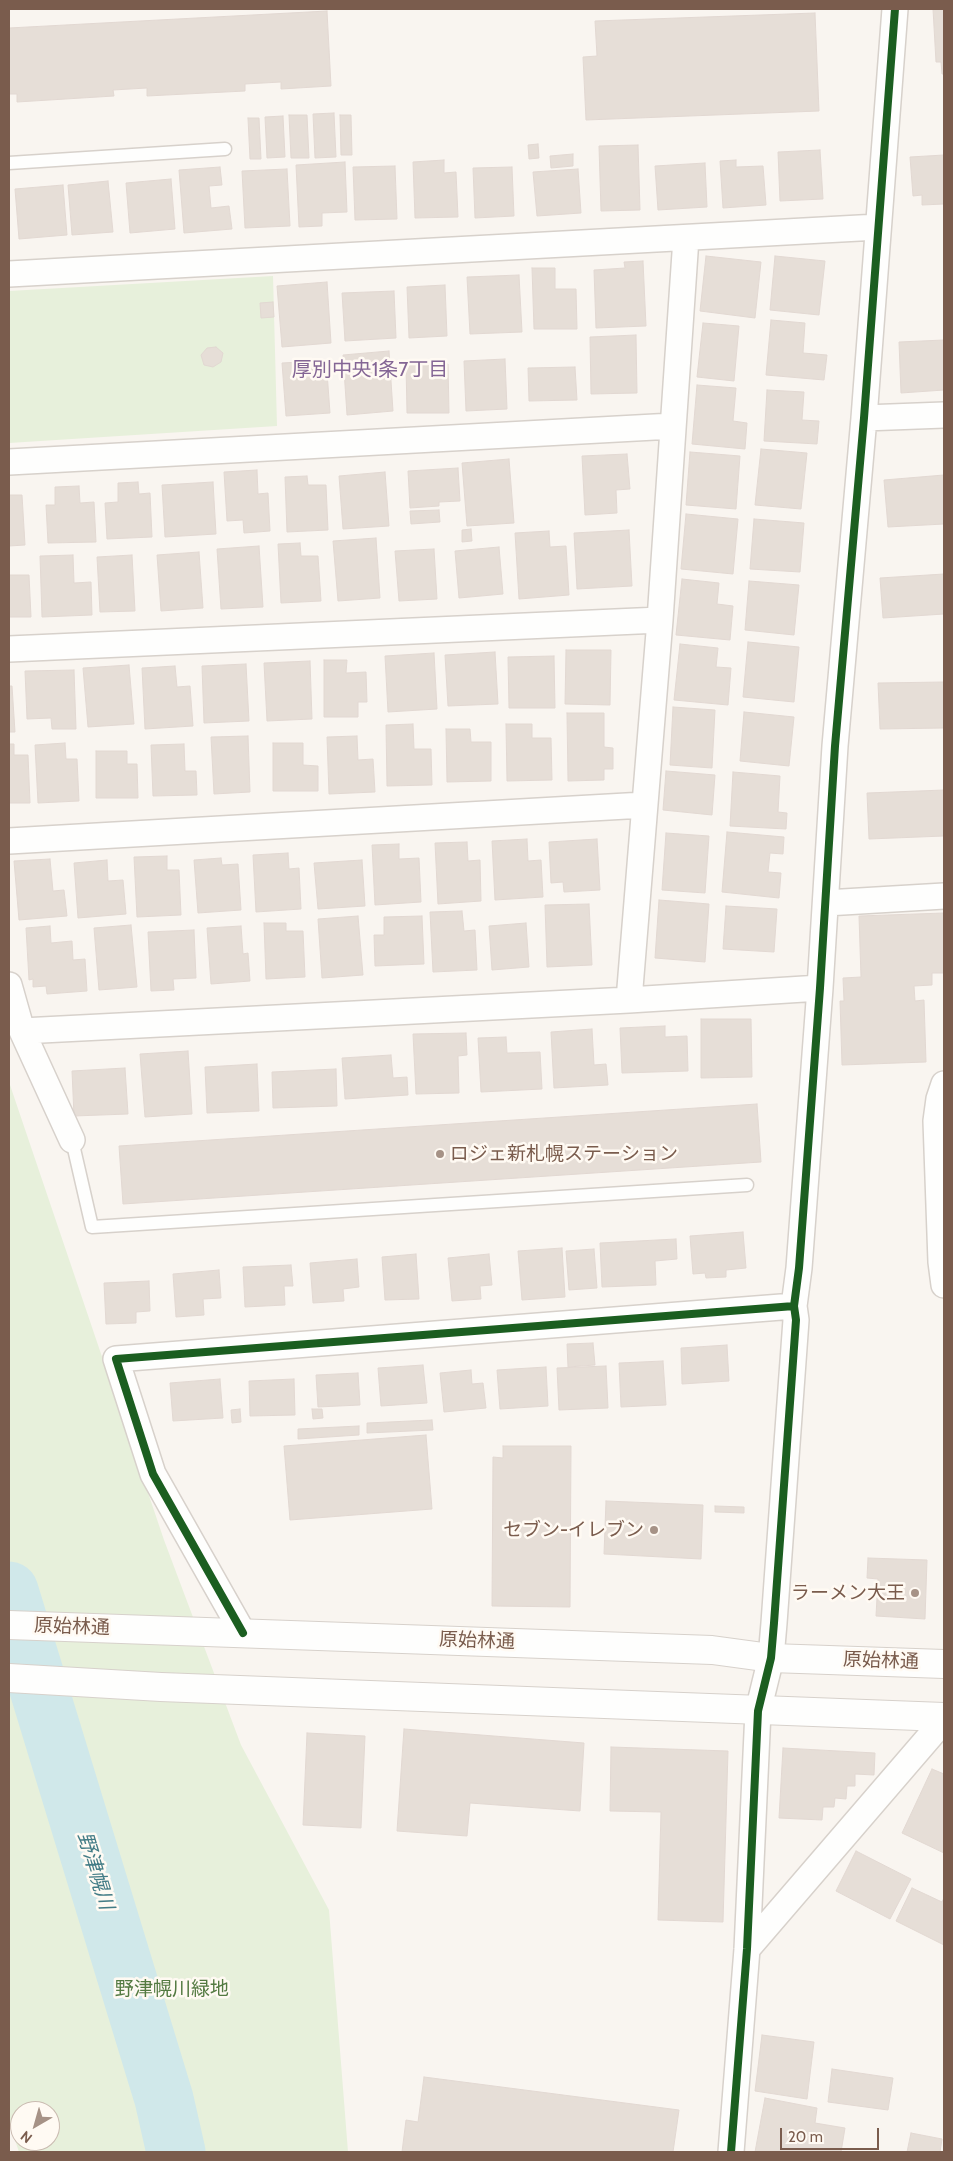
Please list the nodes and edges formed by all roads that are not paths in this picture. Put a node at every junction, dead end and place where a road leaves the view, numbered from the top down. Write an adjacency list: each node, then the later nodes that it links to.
1 (894, 9): 4 (street)
2 (224, 149): 3 (lane)
3 (9, 163)
4 (878, 228): 5 (street); 8 (street)
5 (686, 238): 6 (street); 9 (street)
6 (9, 274)
7 (944, 415): 8 (street)
8 (864, 418): 16 (street)
9 (673, 426): 10 (street); 11 (street)
10 (9, 462)
11 (660, 620): 12 (street); 13 (street)
12 (9, 649)
13 (644, 805): 14 (street); 19 (street)
14 (9, 840)
15 (944, 896): 16 (street)
16 (826, 903): 18 (street)
17 (9, 985): 20 (street)
18 (820, 988): 19 (street); 25 (street)
19 (629, 1000): 20 (street)
20 (22, 1031): 22 (street)
21 (944, 1084): 24 (street)
22 (72, 1140): 23 (lane)
23 (747, 1186)
24 (944, 1284)
25 (794, 1306): 27 (street); 28 (street)
26 (9, 1625): 27 (street, 原始林通)
27 (243, 1633): 28 (street, 原始林通)
28 (771, 1658): 29 (street, 原始林通); 31 (street)
29 (944, 1664)
30 (9, 1678): 31 (street)
31 (758, 1711): 32 (street); 34 (street)
32 (944, 1716)
33 (944, 1720): 34 (street)
34 (747, 1949): 35 (street)
35 (731, 2152)

